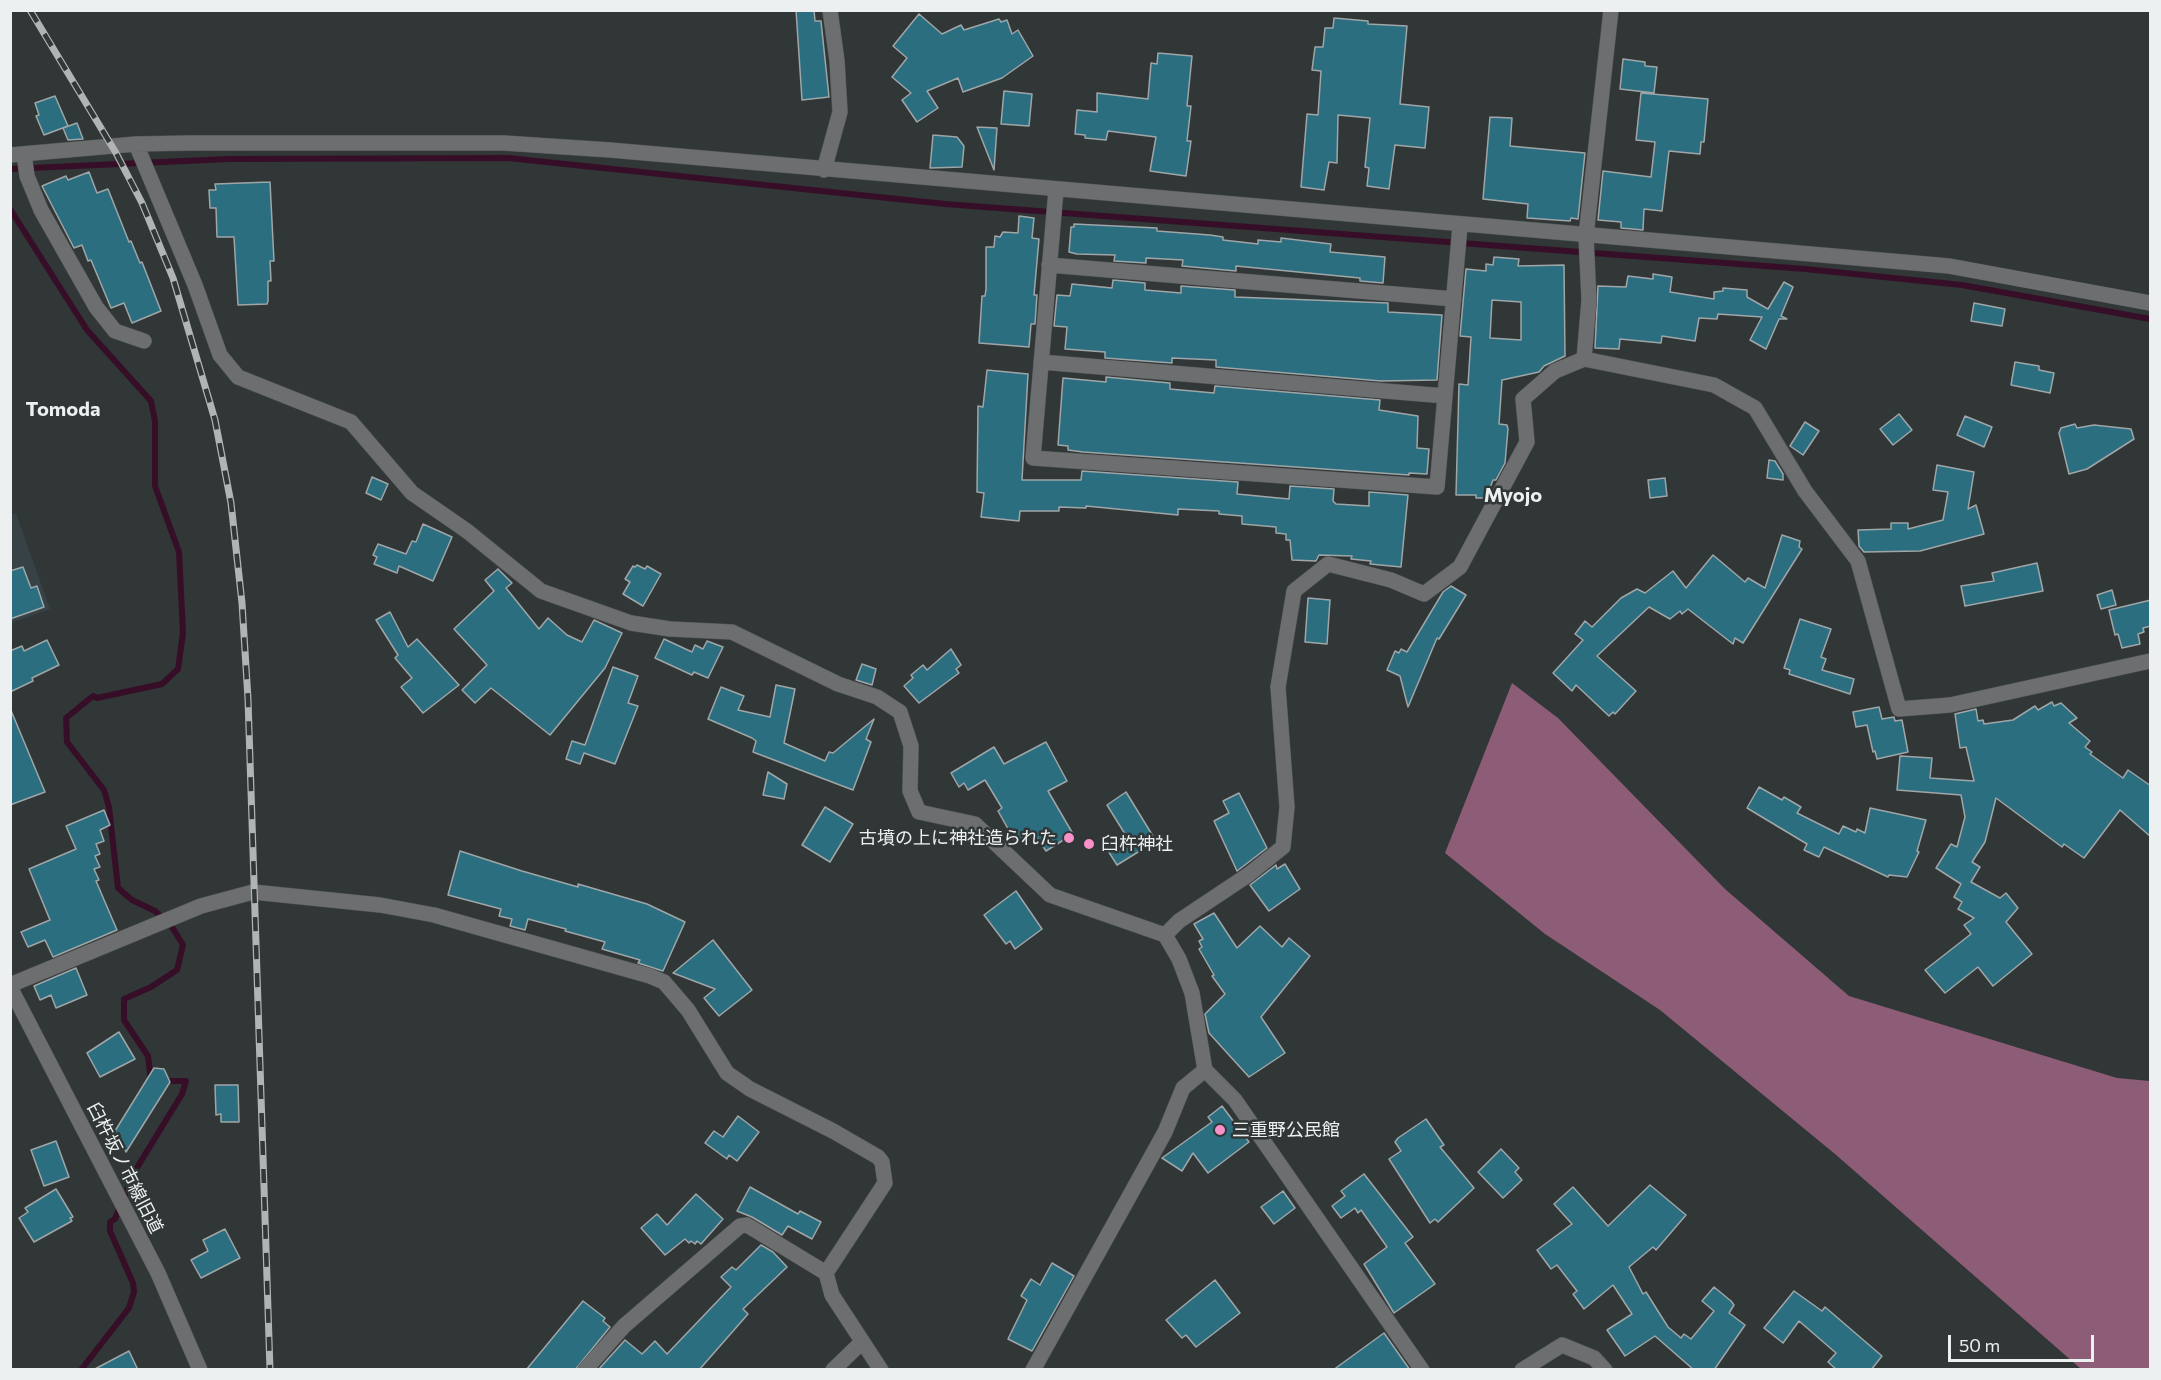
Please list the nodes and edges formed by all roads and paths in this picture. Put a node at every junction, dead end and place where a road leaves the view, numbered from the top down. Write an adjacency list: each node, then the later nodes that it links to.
1 (830, 10): 5 (street)
2 (1611, 10): 8 (street)
3 (138, 149): 4 (street); 5 (street); 17 (street)
4 (19, 156): 12 (street)
5 (824, 170): 6 (street)
6 (1055, 195): 7 (street); 9 (street)
7 (1460, 229): 8 (street); 10 (street)
8 (1586, 239): 11 (street); 13 (street)
9 (1049, 265): 10 (street); 14 (street)
10 (1454, 298): 15 (street)
11 (2151, 303)
12 (144, 341)
13 (1584, 359): 16 (street); 17 (street)
14 (1041, 362): 15 (street); 15 (street)
15 (1445, 396)
16 (2151, 661)
17 (1165, 935): 19 (street)
18 (10, 986): 20 (street); 22 (street, 臼杵坂ノ市線旧道)
19 (1205, 1070): 26 (street); 27 (street)
20 (826, 1273): 21 (street); 23 (street)
21 (862, 1342): 24 (street); 25 (street)
22 (200, 1370)
23 (585, 1370)
24 (833, 1370)
25 (881, 1370)
26 (1033, 1370)
27 (1422, 1370)
28 (1522, 1370): 29 (street)
29 (1605, 1370)

